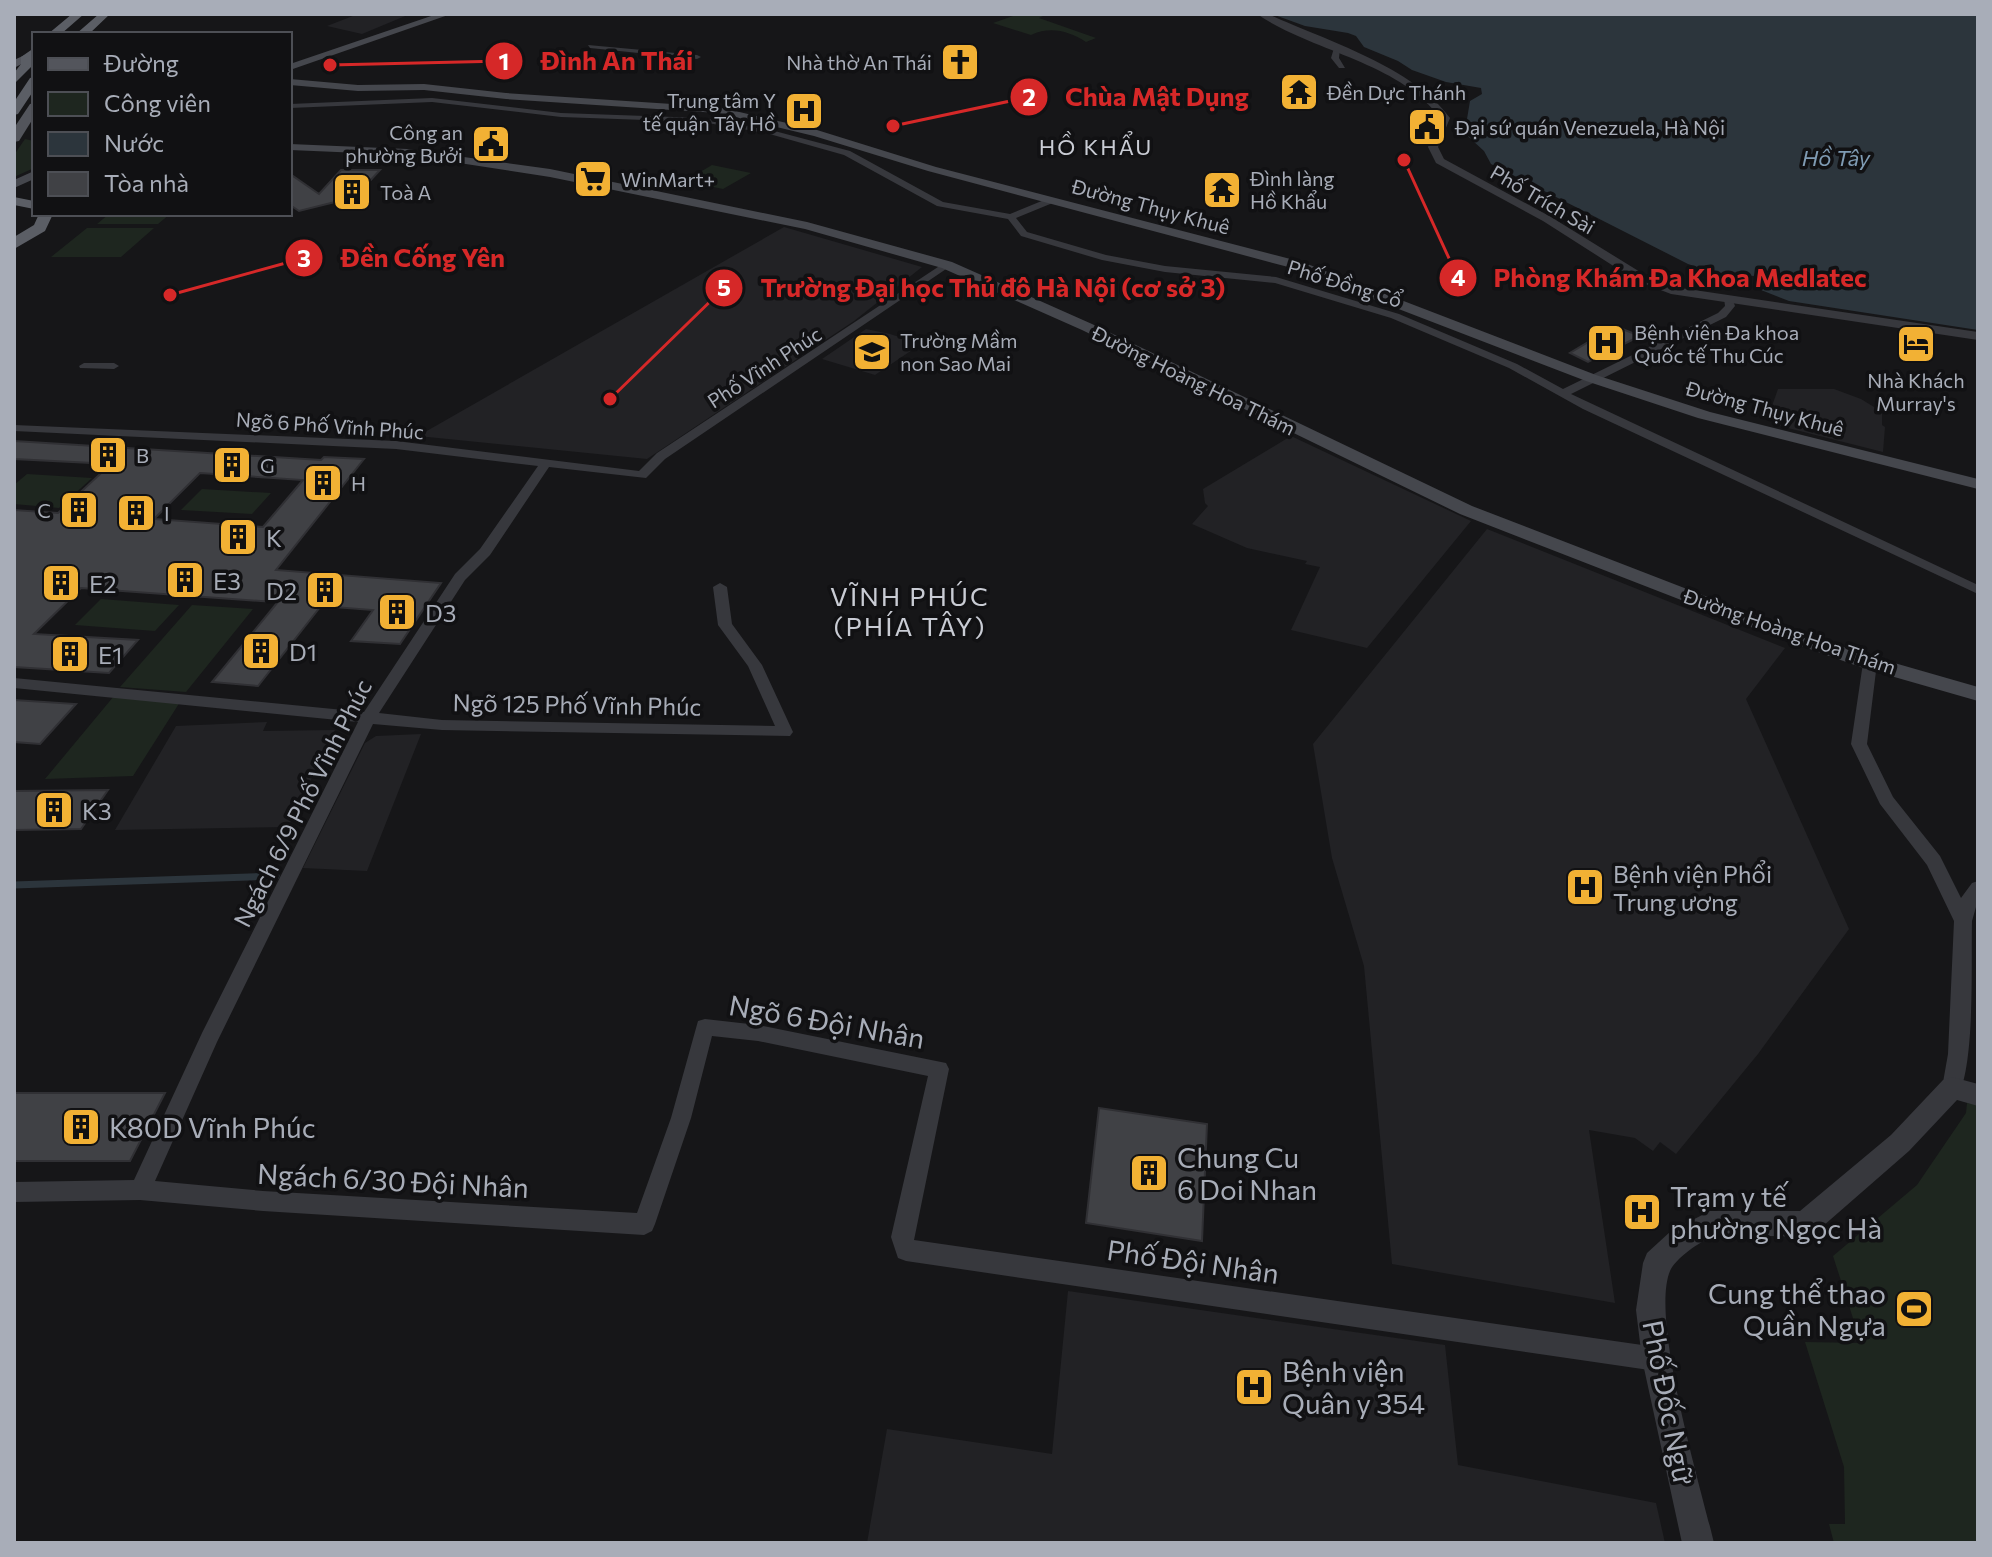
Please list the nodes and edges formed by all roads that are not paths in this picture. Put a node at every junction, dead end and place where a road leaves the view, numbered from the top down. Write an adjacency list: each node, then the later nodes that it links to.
1 (79, 14): 6 (highway)
2 (105, 14): 7 (highway)
3 (433, 14): 12 (main road)
4 (446, 14): 13 (main road)
5 (1261, 14): 9 (street, Phố Trích Sài)
6 (56, 32)
7 (84, 32)
8 (596, 37): 11 (street)
9 (1337, 48): 15 (street); 31 (street, Phố Trích Sài)
10 (30, 54): 14 (main road); 16 (highway)
11 (697, 57)
12 (292, 63)
13 (292, 63)
14 (14, 65)
15 (1342, 66)
16 (14, 80)
17 (292, 82): 22 (main road, Đường Thụy Khuê)
18 (32, 84): 21 (highway)
19 (292, 106): 24 (street, Phố Đồng Cổ)
20 (32, 110): 23 (main road)
21 (14, 111)
22 (817, 133): 24 (street); 26 (main road, Đường Thụy Khuê)
23 (17, 134)
24 (802, 141): 28 (street, Phố Đồng Cổ)
25 (292, 147): 30 (main road, Đường Hoàng Hoa Thám)
26 (1052, 200): 28 (street); 35 (main road, Đường Thụy Khuê)
27 (45, 216): 29 (highway)
28 (1011, 217): 36 (street, Phố Đồng Cổ)
29 (14, 244)
30 (947, 265): 39 (street, Phố Vĩnh Phúc); 43 (main road, Đường Hoàng Hoa Thám)
31 (1728, 300): 32 (street, Phố Trích Sài); 35 (street)
32 (1978, 336)
33 (84, 366): 34 (street)
34 (114, 366)
35 (1591, 378): 36 (street); 40 (main road, Đường Thụy Khuê)
36 (1562, 394): 42 (street, Phố Đồng Cổ)
37 (14, 428): 38 (street, Ngõ 6 Phố Vĩnh Phúc)
38 (547, 462): 39 (street, Ngõ 6 Phố Vĩnh Phúc); 46 (street, Ngách 6/9 Phố Vĩnh Phúc)
39 (642, 475)
40 (1978, 484)
41 (720, 587): 46 (street, Ngõ 125 Phố Vĩnh Phúc)
42 (1978, 590)
43 (1870, 663): 45 (main road, Đường Hoàng Hoa Thám); 48 (street, Phố Đốc Ngữ)
44 (14, 683): 46 (street, Ngõ 125 Phố Vĩnh Phúc)
45 (1978, 694)
46 (368, 718): 51 (street, Ngách 6/9 Phố Vĩnh Phúc)
47 (1978, 888): 48 (street)
48 (1963, 921): 50 (street, Phố Đốc Ngữ)
49 (939, 1069): 53 (street, Ngõ 6 Đội Nhân); 54 (street, Phố Đội Nhân)
50 (1965, 1092): 54 (street, Phố Đốc Ngữ)
51 (140, 1190): 52 (street, Ngách 6/30 Đội Nhân); 53 (street, Ngách 6/30 Đội Nhân)
52 (14, 1192)
53 (644, 1224)
54 (1656, 1359): 55 (street, Phố Đốc Ngữ)
55 (1698, 1543)

